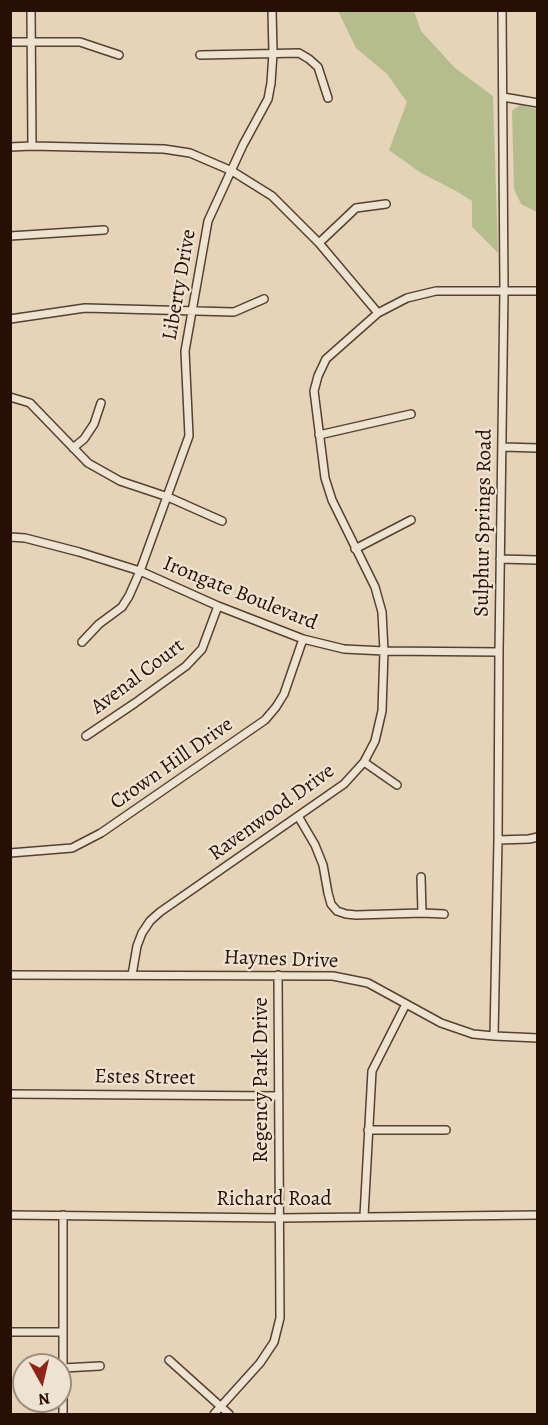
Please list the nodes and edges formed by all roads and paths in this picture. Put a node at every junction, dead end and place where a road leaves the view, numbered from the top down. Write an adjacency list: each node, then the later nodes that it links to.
1 (31, 10): 5 (street)
2 (272, 10): 6 (street, Liberty Drive)
3 (502, 10): 9 (street, Sulphur Springs Road)
4 (10, 42): 5 (street)
5 (31, 42): 7 (street); 12 (street)
6 (273, 53): 8 (street); 10 (street); 14 (street, Liberty Drive)
7 (119, 55)
8 (200, 55)
9 (503, 97): 11 (street); 19 (street, Sulphur Springs Road)
10 (328, 98)
11 (537, 103)
12 (32, 146): 13 (street); 14 (street)
13 (10, 147)
14 (232, 171): 18 (street); 22 (street, Liberty Drive)
15 (386, 204): 18 (street)
16 (104, 230): 17 (street)
17 (10, 236)
18 (319, 243): 23 (street)
19 (504, 290): 20 (street, Ravenwood Drive); 23 (street, Ravenwood Drive); 29 (street, Sulphur Springs Road)
20 (537, 291)
21 (264, 299): 22 (street)
22 (192, 310): 24 (street); 32 (street, Liberty Drive)
23 (378, 313): 28 (street, Ravenwood Drive)
24 (10, 319)
25 (10, 397): 30 (street)
26 (101, 404): 30 (street)
27 (411, 414): 28 (street)
28 (320, 435): 36 (street, Ravenwood Drive)
29 (502, 447): 31 (street); 37 (street, Sulphur Springs Road)
30 (74, 448): 32 (street)
31 (537, 448)
32 (168, 497): 34 (street); 39 (street, Liberty Drive)
33 (411, 520): 36 (street)
34 (222, 521)
35 (10, 537): 39 (street, Irongate Boulevard)
36 (356, 549): 43 (street, Ravenwood Drive)
37 (500, 560): 38 (street); 44 (street, Sulphur Springs Road)
38 (537, 560)
39 (140, 571): 40 (street, Irongate Boulevard); 42 (street, Liberty Drive)
40 (219, 606): 41 (street, Irongate Boulevard); 45 (street, Avenal Court)
41 (303, 639): 43 (street, Irongate Boulevard); 51 (street, Crown Hill Drive)
42 (82, 642)
43 (384, 651): 44 (street, Irongate Boulevard); 46 (street, Ravenwood Drive)
44 (499, 652): 50 (street, Sulphur Springs Road)
45 (86, 736)
46 (364, 762): 47 (street); 48 (street, Ravenwood Drive)
47 (397, 784)
48 (298, 816): 53 (street); 56 (street, Ravenwood Drive)
49 (537, 837): 50 (street)
50 (498, 840): 59 (street, Sulphur Springs Road)
51 (10, 853)
52 (421, 877): 53 (street)
53 (422, 913): 54 (street)
54 (444, 914)
55 (10, 975): 56 (street, Haynes Drive)
56 (132, 975): 57 (street, Haynes Drive)
57 (278, 975): 58 (street, Haynes Drive); 62 (street, Regency Park Drive)
58 (406, 1004): 59 (street, Haynes Drive); 63 (street)
59 (494, 1036): 60 (street, Haynes Drive)
60 (537, 1038)
61 (10, 1094): 62 (street, Estes Street)
62 (279, 1096): 69 (street, Regency Park Drive)
63 (368, 1130): 64 (street); 68 (street)
64 (446, 1130)
65 (10, 1215): 66 (street, Richard Road)
66 (63, 1215): 69 (street, Richard Road); 71 (street)
67 (537, 1215): 68 (street, Richard Road)
68 (364, 1216): 69 (street, Richard Road)
69 (280, 1218): 76 (street, Regency Park Drive)
70 (10, 1332): 71 (street)
71 (63, 1332): 72 (street)
72 (63, 1353)
73 (169, 1360): 76 (street)
74 (100, 1366): 75 (street)
75 (72, 1368)
76 (220, 1407): 77 (street, Regency Park Drive); 78 (street)
77 (214, 1414)
78 (230, 1414)

